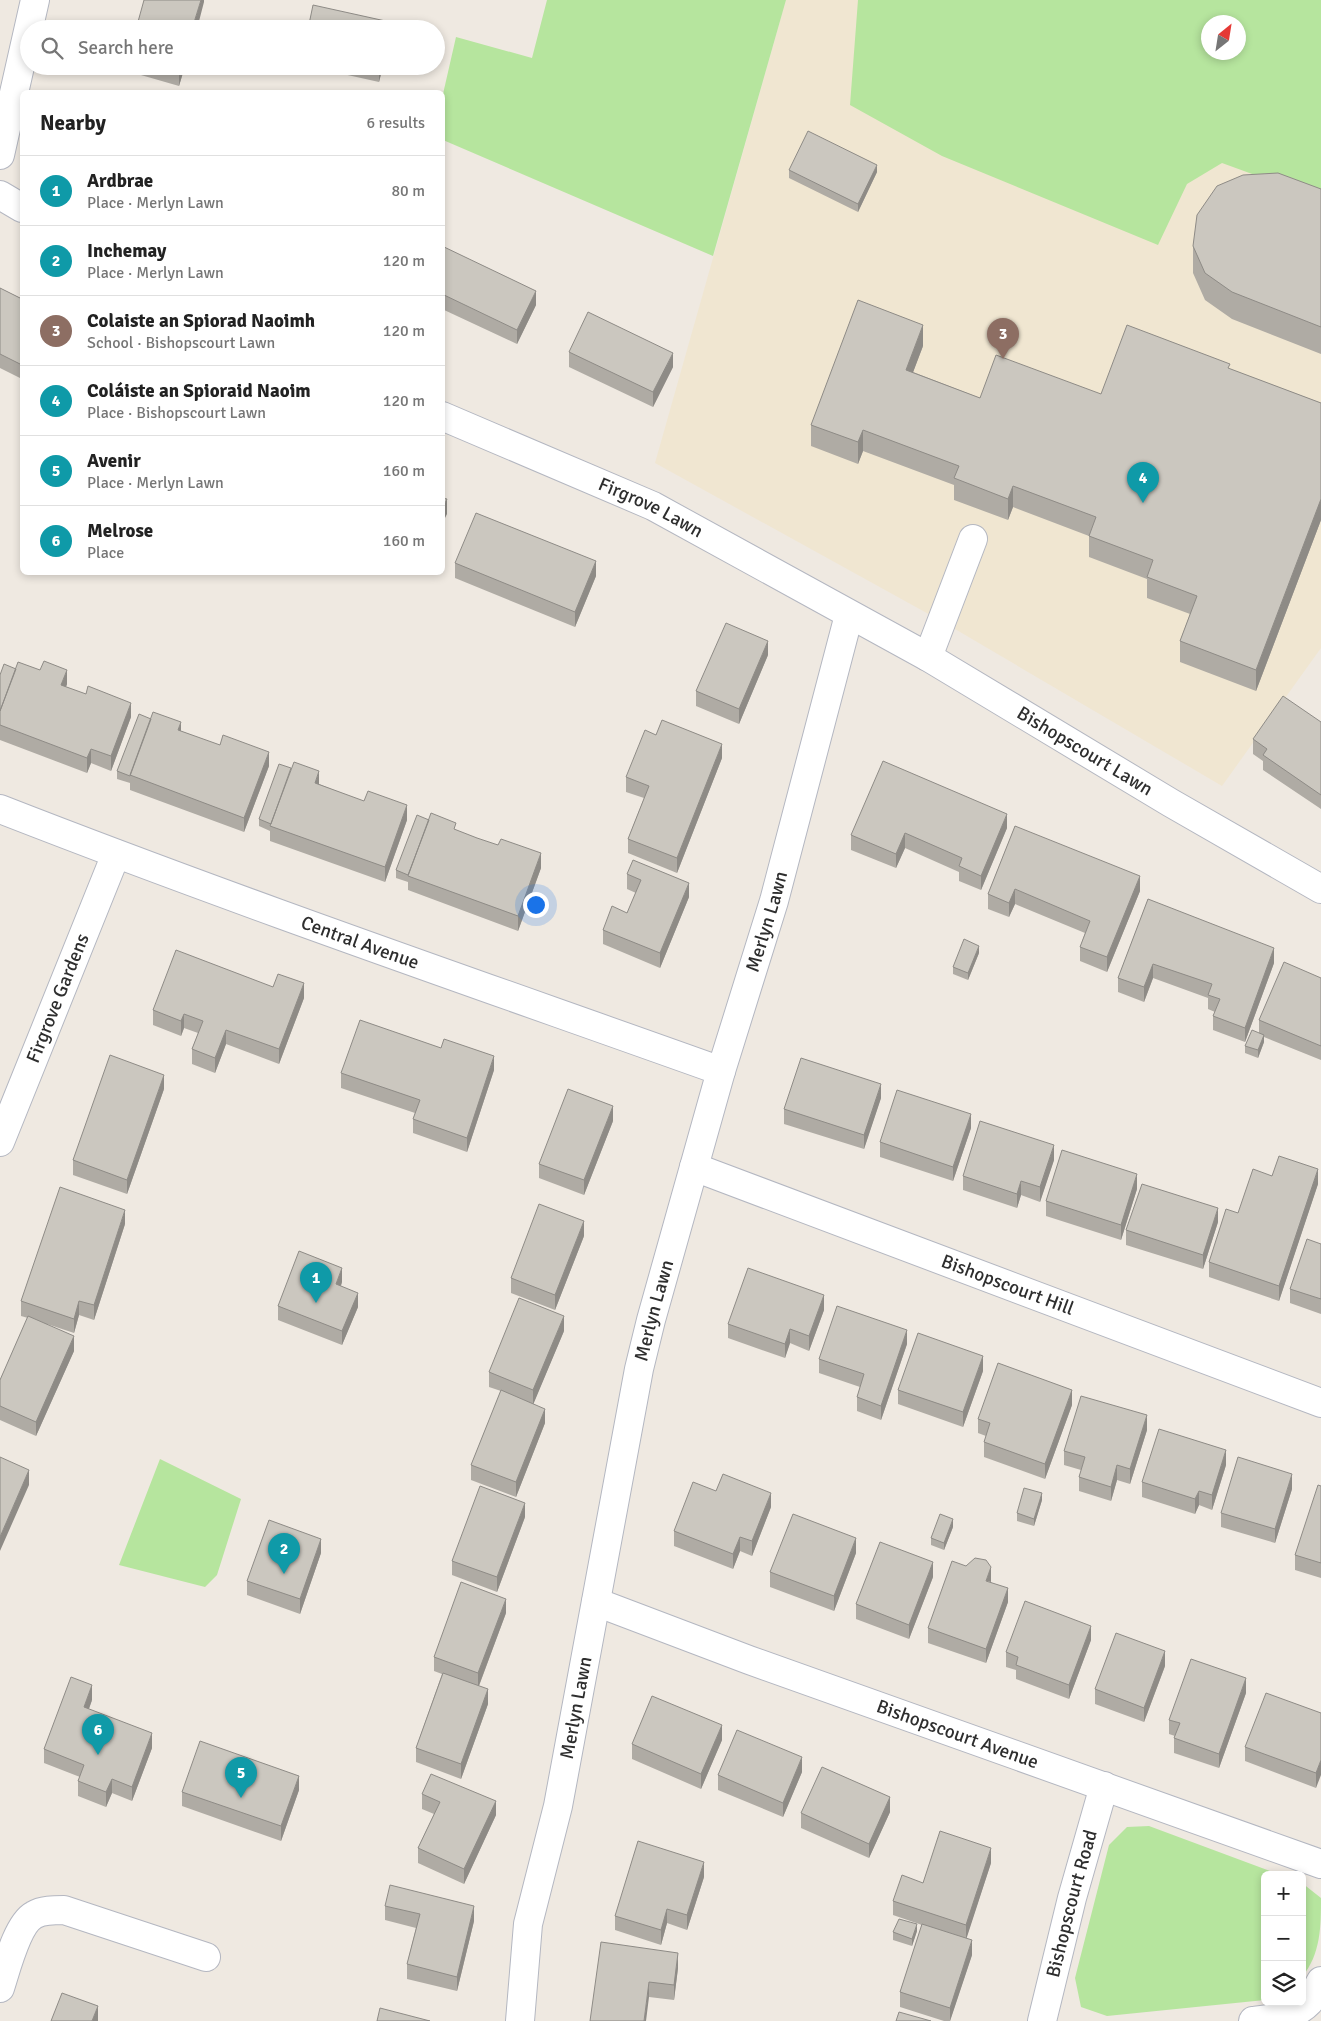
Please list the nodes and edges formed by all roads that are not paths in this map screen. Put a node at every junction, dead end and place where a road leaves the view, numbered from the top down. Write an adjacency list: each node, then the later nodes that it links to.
1 (35, 0): 2 (street)
2 (30, 20)
3 (20, 66): 4 (street)
4 (0, 155)
5 (0, 195): 6 (street)
6 (20, 207)
7 (445, 417): 9 (street, Firgrove Lawn)
8 (973, 539): 10 (street)
9 (849, 615): 10 (street, Bishopscourt Lawn); 14 (street, Merlyn Lawn)
10 (928, 657): 13 (street, Bishopscourt Lawn)
11 (0, 809): 12 (street, Central Avenue)
12 (116, 854): 14 (street, Central Avenue); 15 (street, Firgrove Gardens)
13 (1321, 888)
14 (721, 1070): 16 (street, Merlyn Lawn)
15 (0, 1142)
16 (694, 1167): 17 (street, Bishopscourt Hill); 18 (street, Merlyn Lawn)
17 (1321, 1404)
18 (596, 1602): 19 (street, Bishopscourt Avenue); 24 (street, Merlyn Lawn)
19 (1104, 1786): 20 (street, Bishopscourt Avenue); 25 (street, Bishopscourt Road)
20 (1321, 1864)
21 (206, 1957): 23 (street)
22 (1321, 1981): 26 (street)
23 (0, 1988)
24 (520, 2021)
25 (1042, 2021)
26 (1253, 2021)

